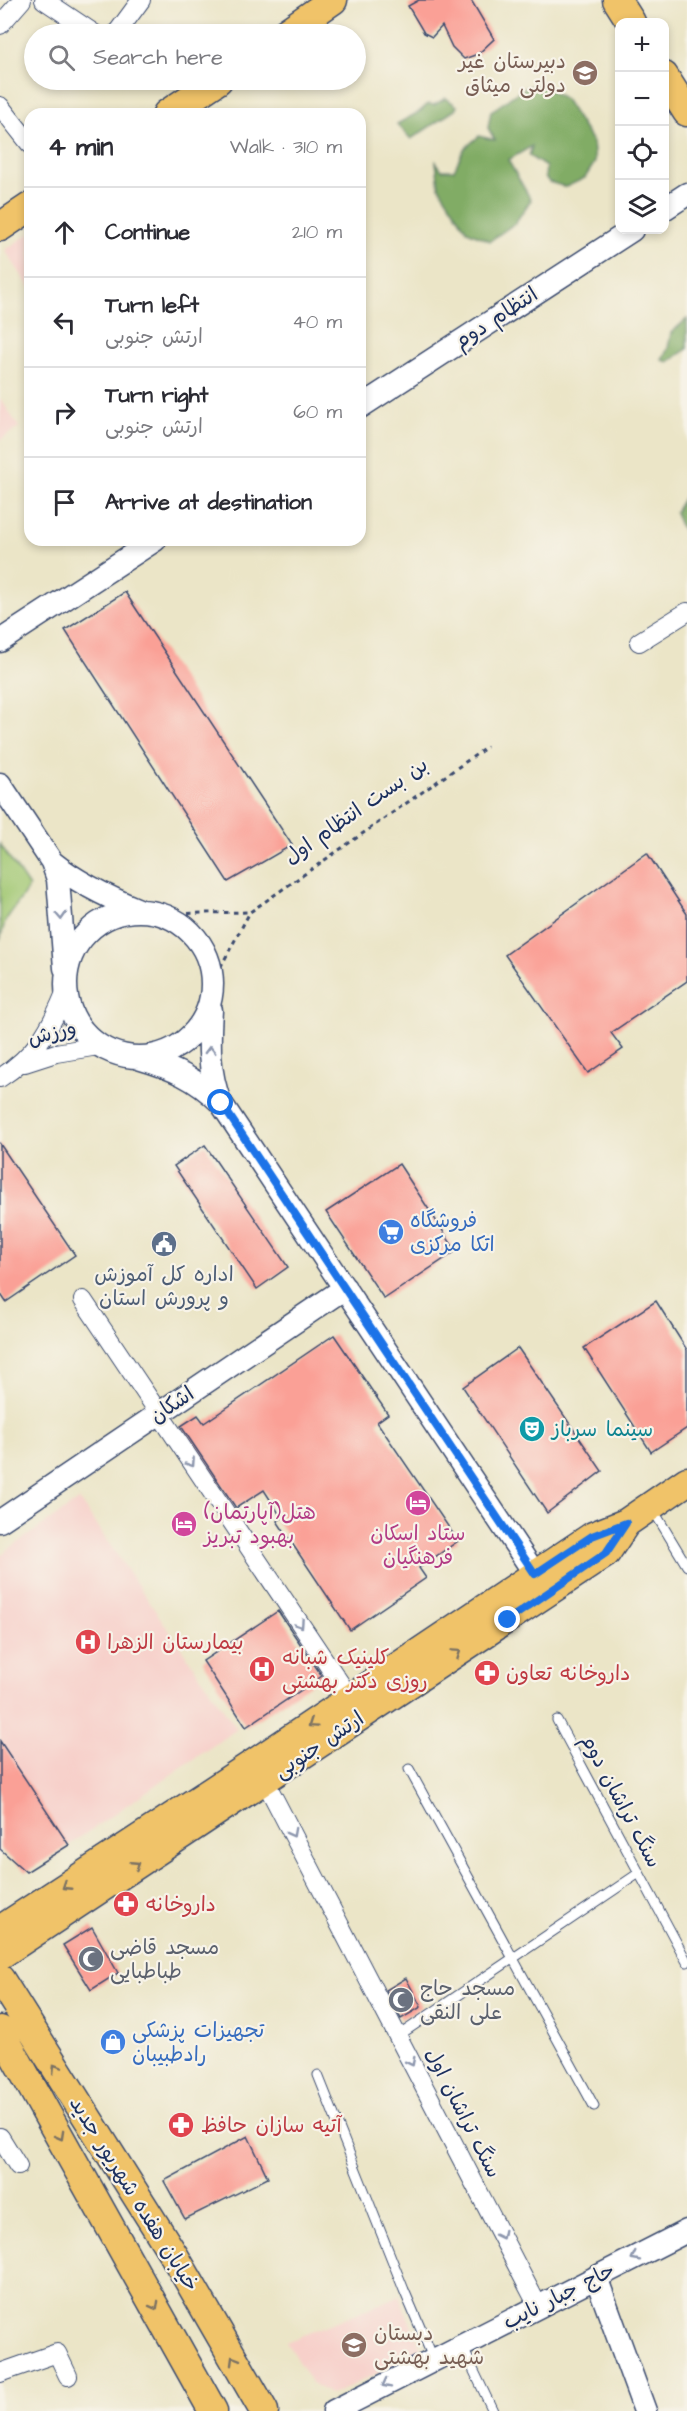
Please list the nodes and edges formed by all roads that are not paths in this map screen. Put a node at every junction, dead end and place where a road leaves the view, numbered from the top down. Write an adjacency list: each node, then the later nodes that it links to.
1 (22, 0): 10 (street)
2 (44, 0): 7 (street)
3 (141, 0): 8 (street)
4 (333, 0): 9 (main road)
5 (618, 0): 6 (main road)
6 (629, 18)
7 (79, 24)
8 (123, 24)
9 (298, 24)
10 (0, 25)
11 (669, 84): 15 (main road)
12 (203, 90): 14 (main road)
13 (0, 106): 16 (street)
14 (176, 108)
15 (687, 112)
16 (24, 136)
17 (687, 194): 18 (street)
18 (669, 205)
19 (24, 211): 20 (main road)
20 (0, 227)
21 (626, 234): 22 (street, انتظام دوم)
22 (366, 402)
23 (146, 546): 25 (street)
24 (687, 612): 26 (street)
25 (0, 641)
26 (639, 642)
27 (0, 784): 28 (street)
28 (52, 862): 29 (street); 30 (street, one-way to 30)
29 (150, 912): 30 (street); 31 (street)
30 (66, 983): 32 (street); 34 (street, ورزش)
31 (212, 989): 33 (street); 36 (street, one-way to 31)
32 (98, 1046): 33 (street); 34 (street, ورزش)
33 (138, 1059): 36 (street)
34 (18, 1066): 35 (street, ورزش)
35 (0, 1078)
36 (221, 1103): 37 (street)
37 (345, 1288): 39 (street, اشکان); 45 (street)
38 (82, 1300): 39 (street)
39 (158, 1414): 42 (street, اشکان); 46 (street, one-way to 46)
40 (687, 1481): 41 (main road, ارتش جنوبی)
41 (651, 1506): 43 (main road, ارتش جنوبی); 44 (lane)
42 (0, 1521)
43 (626, 1523): 45 (main road, ارتش جنوبی); 49 (main road, ارتش جنوبی, one-way to 43)
44 (687, 1566)
45 (535, 1574): 46 (main road, ارتش جنوبی)
46 (350, 1698): 51 (main road, ارتش جنوبی, one-way to 51)
47 (557, 1720): 50 (lane, سنگ تراشان دوم)
48 (409, 1769): 53 (lane)
49 (264, 1781): 52 (main road, ارتش جنوبی, one-way to 49); 57 (street, سنگ تراشان اول, one-way to 57)
50 (639, 1873): 53 (lane); 54 (lane, سنگ تراشان دوم)
51 (0, 1930)
52 (0, 1955)
53 (513, 1959): 57 (lane); 59 (lane)
54 (687, 1962)
55 (0, 1979): 63 (main road, خیابان هفده شهریور جدید, one-way to 55)
56 (0, 2030): 64 (main road, خیابان هفده شهریور جدید, one-way to 64)
57 (398, 2037): 66 (street, سنگ تراشان اول, one-way to 66)
58 (318, 2075): 68 (lane)
59 (594, 2106)
60 (0, 2138): 61 (street)
61 (18, 2166)
62 (687, 2231): 65 (street, حاج جبار نایب, one-way to 65)
63 (175, 2257): 64 (main road); 72 (main road, خیابان هفده شهریور جدید, one-way to 63)
64 (137, 2274): 71 (main road, خیابان هفده شهریور جدید, one-way to 71)
65 (596, 2277): 66 (street, حاج جبار نایب); 75 (street)
66 (538, 2306): 67 (street, حاج جبار نایب)
67 (462, 2346): 68 (street, حاج جبار نایب); 74 (lane)
68 (434, 2360): 73 (street, حاج جبار نایب, one-way to 73)
69 (0, 2373): 70 (street)
70 (68, 2376)
71 (213, 2411)
72 (264, 2411)
73 (334, 2411)
74 (493, 2411)
75 (645, 2411)

